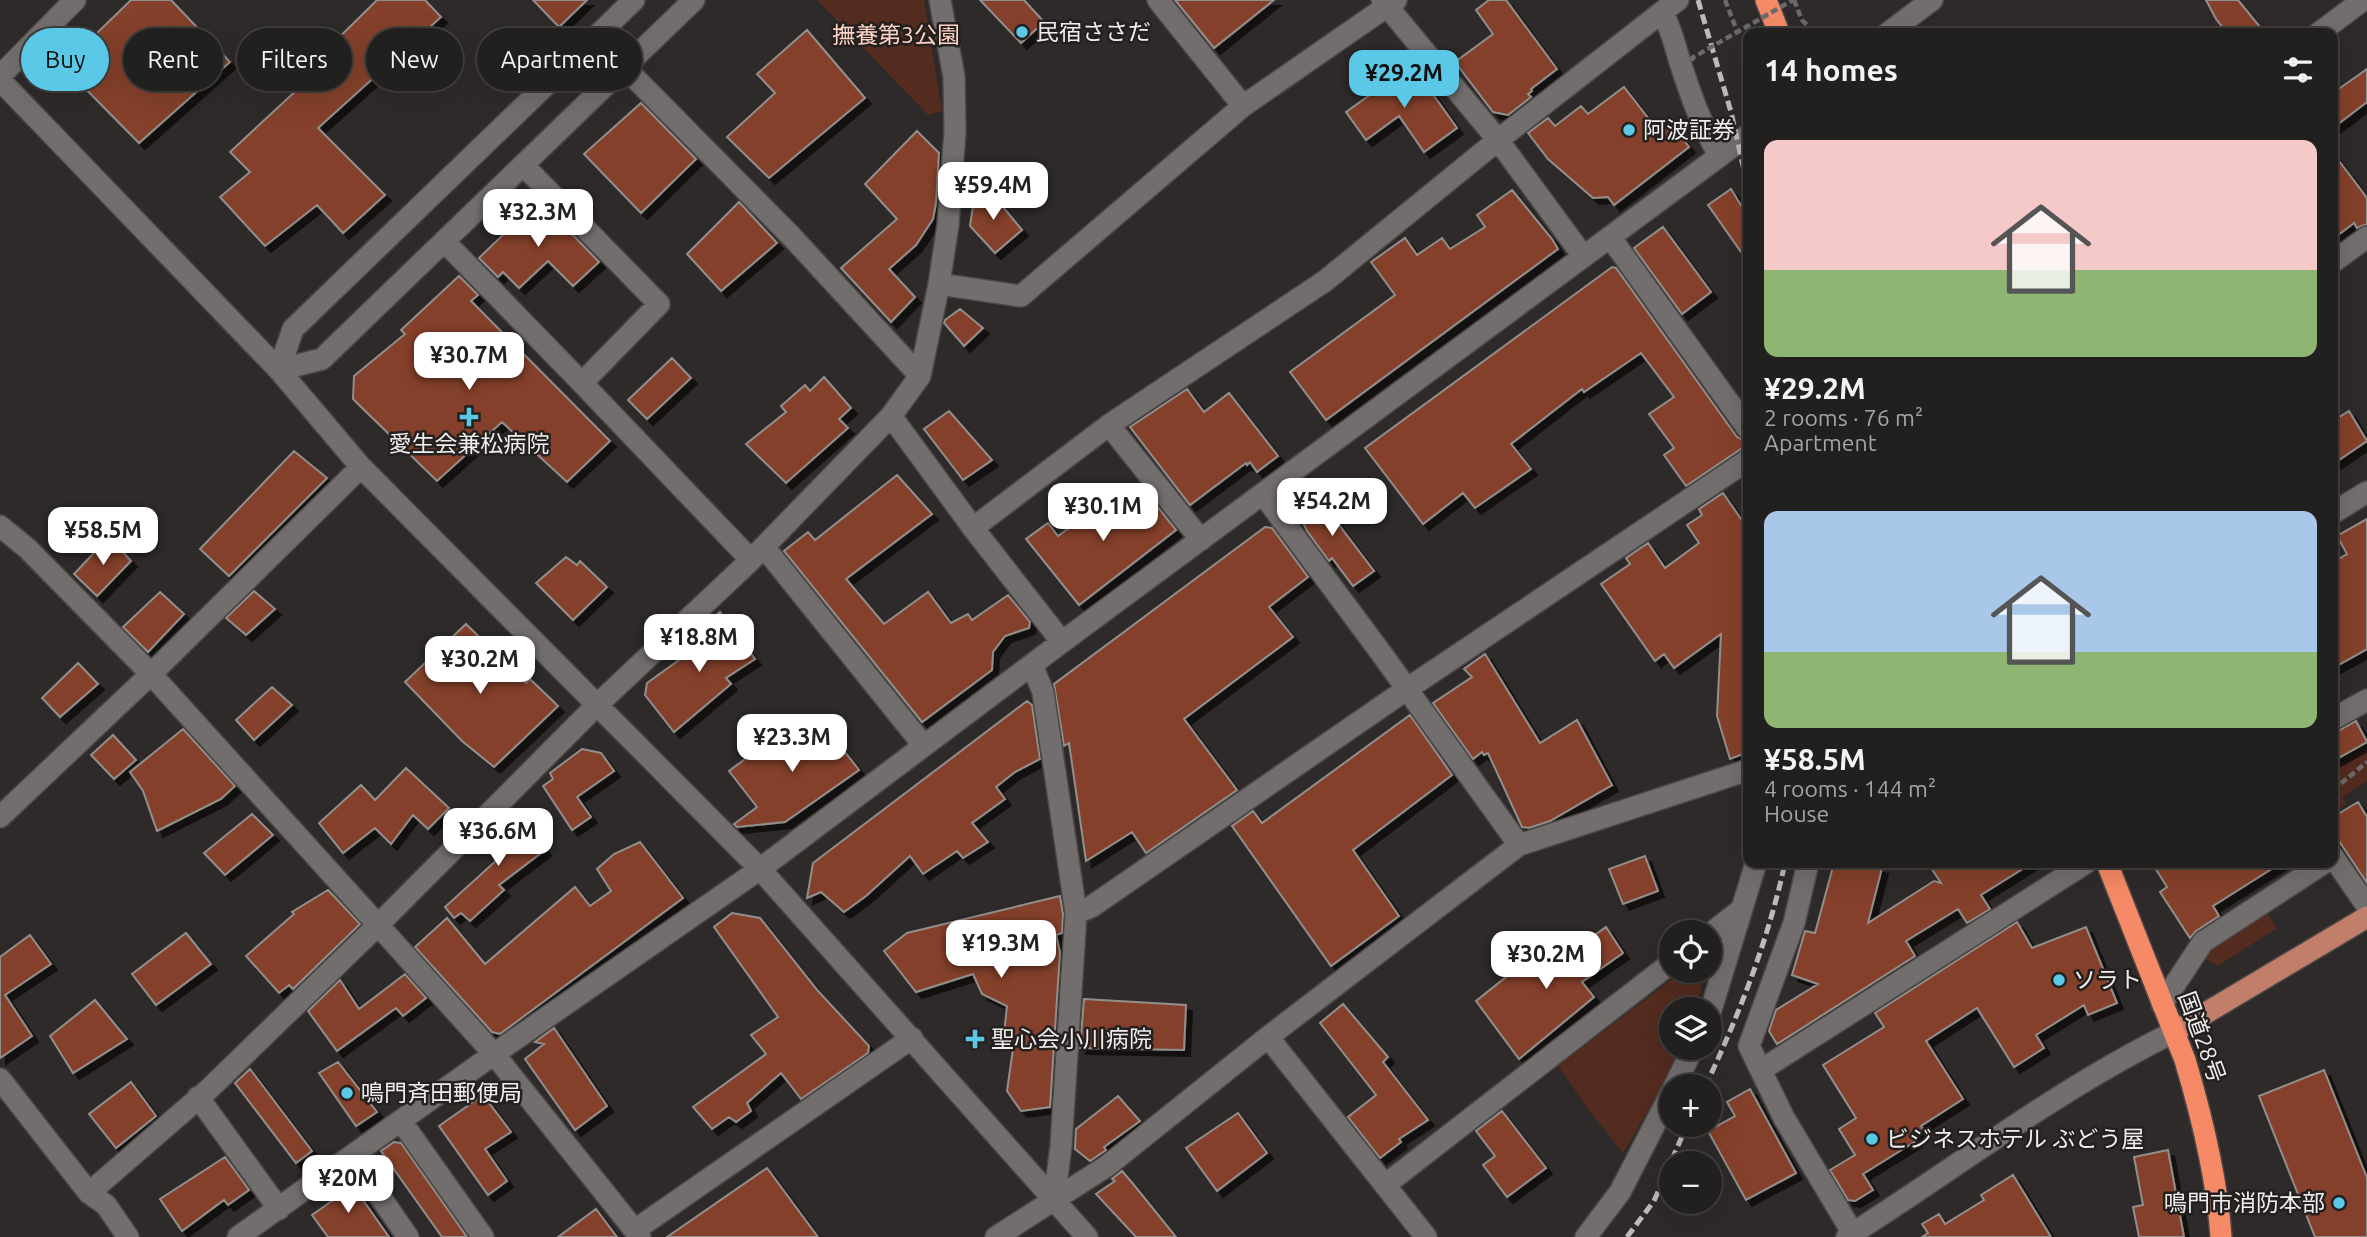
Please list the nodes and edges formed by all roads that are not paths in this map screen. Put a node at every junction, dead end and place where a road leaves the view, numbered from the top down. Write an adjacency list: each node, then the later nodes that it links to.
1 (75, 0): 15 (street)
2 (634, 0): 29 (street)
3 (694, 0): 14 (street)
4 (940, 0): 28 (street)
5 (1158, 0): 18 (street)
6 (1766, 0): 11 (highway)
7 (1932, 0): 12 (street)
8 (2363, 0): 13 (street)
9 (1388, 2): 18 (street); 20 (street)
10 (1670, 6): 20 (street); 21 (street)
11 (1777, 28)
12 (1895, 28)
13 (2326, 28)
14 (642, 50)
15 (0, 78): 29 (street)
16 (642, 85): 30 (street)
17 (599, 91): 22 (street)
18 (1242, 106): 28 (street)
19 (1743, 139): 21 (street)
20 (1498, 140): 26 (street); 34 (street)
21 (1720, 156): 23 (street)
22 (523, 165): 25 (street); 31 (street)
23 (1609, 237): 26 (street); 33 (street)
24 (2367, 237): 27 (street)
25 (443, 242): 29 (street); 31 (street)
26 (1583, 256): 38 (street)
27 (2338, 258)
28 (939, 284): 30 (street)
29 (279, 370): 36 (street)
30 (920, 376): 32 (street)
31 (582, 383): 43 (street)
32 (891, 416): 41 (street); 43 (street)
33 (1743, 422)
34 (1109, 425): 41 (street); 42 (street)
35 (1743, 463): 47 (street)
36 (361, 467): 46 (street); 49 (street)
37 (2367, 492): 39 (street)
38 (1263, 494): 42 (street); 47 (street)
39 (2338, 510)
40 (0, 526): 46 (street)
41 (973, 527): 44 (street)
42 (1201, 540): 44 (street)
43 (758, 553): 49 (street); 51 (street)
44 (1062, 642): 45 (street)
45 (1032, 665): 51 (street); 64 (street)
46 (151, 674): 53 (street); 66 (street)
47 (1407, 689): 54 (street); 64 (street)
48 (2367, 700): 50 (street)
49 (597, 705): 61 (street); 66 (street)
50 (2338, 716)
51 (924, 746): 61 (street)
52 (1743, 772): 54 (street)
53 (0, 817)
54 (1519, 845): 72 (street)
55 (2338, 864): 62 (street)
56 (1754, 868): 63 (street)
57 (1807, 868): 75 (street)
58 (2079, 868): 75 (street)
59 (2109, 868): 70 (highway, 国道28号)
60 (2316, 868): 70 (street)
61 (761, 869): 73 (street); 74 (street)
62 (2367, 906)
63 (1742, 909): 67 (street); 69 (street)
64 (1076, 913): 83 (street)
65 (2367, 917): 71 (main road)
66 (378, 925): 74 (street); 77 (street)
67 (1722, 925)
68 (1659, 972): 81 (street)
69 (1715, 997)
70 (2162, 1004): 71 (highway, 国道28号)
71 (2174, 1032): 86 (street); 95 (highway, 国道28号)
72 (1268, 1037): 81 (street); 83 (street)
73 (912, 1038): 83 (street); 85 (street)
74 (495, 1054): 79 (street); 85 (street)
75 (1761, 1070): 86 (street)
76 (0, 1079): 82 (street)
77 (198, 1097): 82 (street); 84 (street)
78 (1659, 1116): 94 (street)
79 (401, 1121): 80 (street); 90 (street)
80 (352, 1156): 84 (street); 89 (street)
81 (1385, 1185): 93 (street)
82 (89, 1193): 87 (street)
83 (1054, 1200): 91 (street); 92 (street)
84 (279, 1209): 88 (street)
85 (638, 1233)
86 (1851, 1236)
87 (128, 1237)
88 (238, 1237)
89 (408, 1237)
90 (483, 1237)
91 (996, 1237)
92 (1087, 1237)
93 (1426, 1237)
94 (1586, 1237)
95 (2221, 1237)

